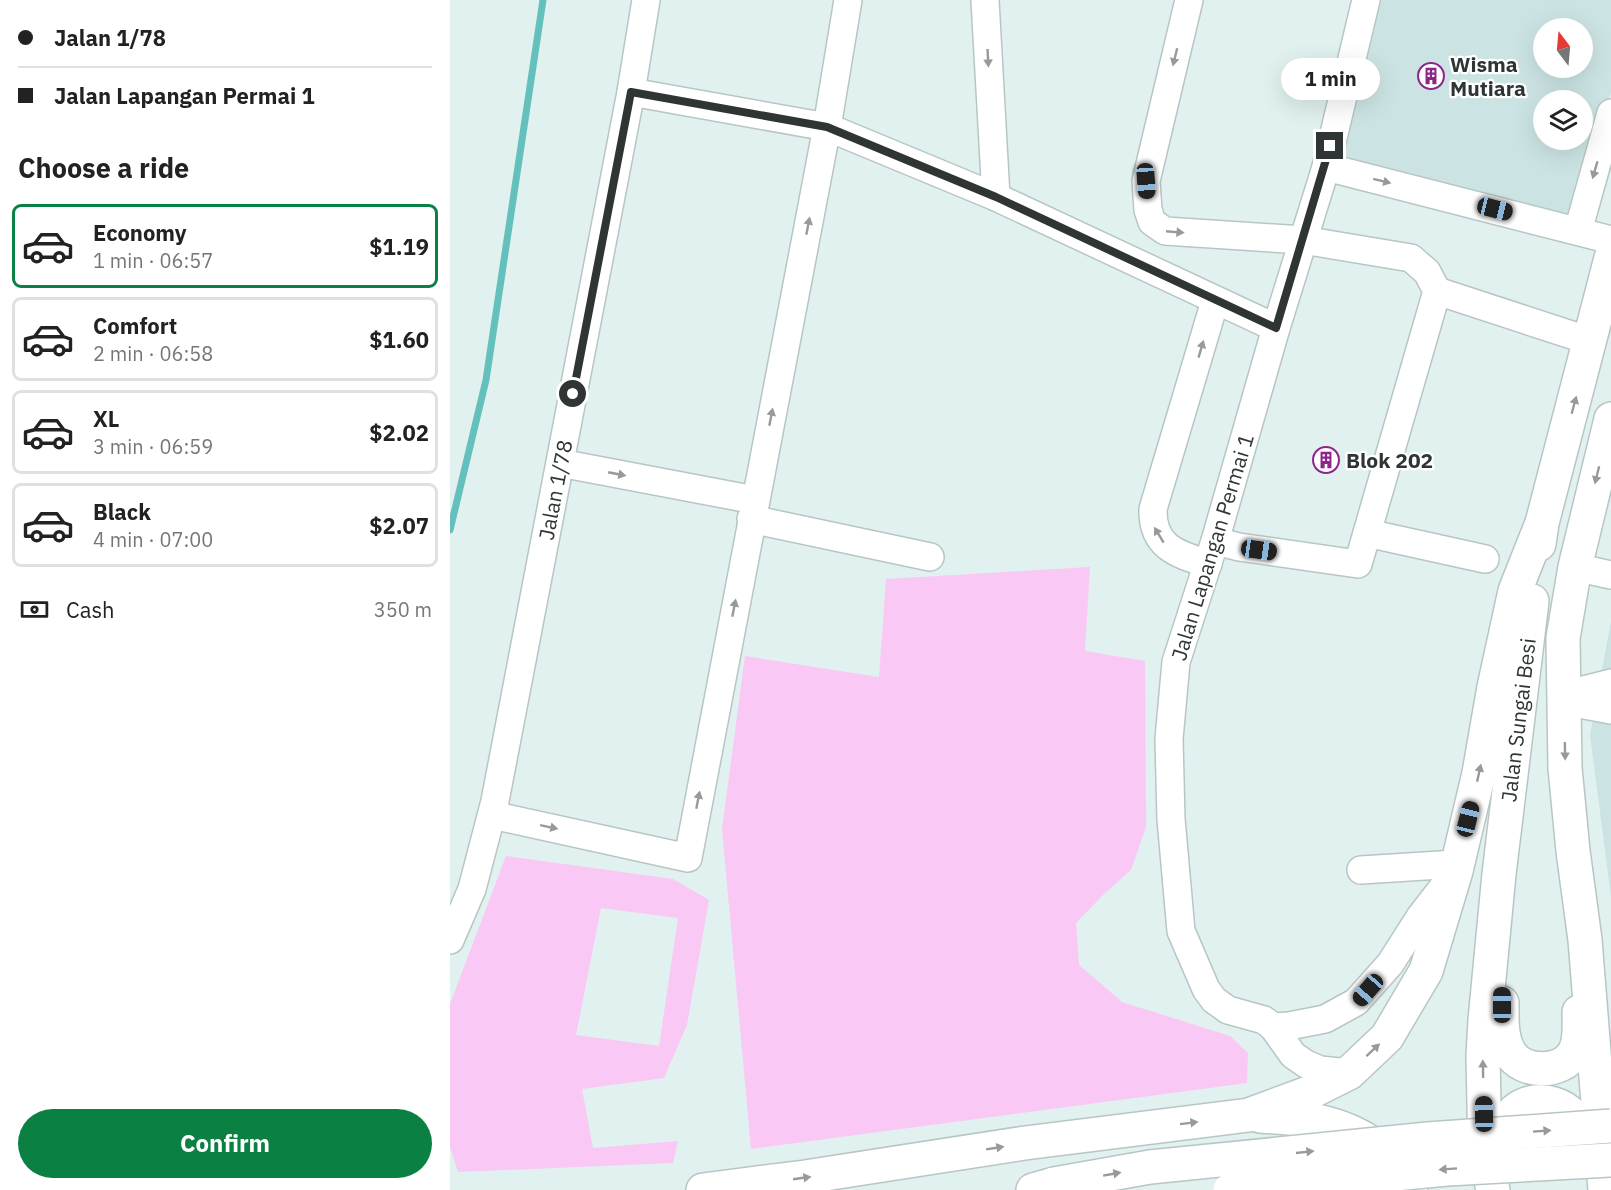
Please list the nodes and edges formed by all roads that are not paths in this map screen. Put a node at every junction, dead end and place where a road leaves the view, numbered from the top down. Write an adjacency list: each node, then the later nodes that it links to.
1 (646, 0): 6 (street, Jalan 1/78)
2 (848, 0): 8 (street)
3 (985, 0): 10 (street, one-way to 10)
4 (1189, 0): 12 (street, one-way to 12)
5 (1366, 0): 9 (street, Jalan Lapangan Permai 1)
6 (631, 92): 8 (street); 20 (street, Jalan 1/78)
7 (1611, 113): 11 (street, one-way to 11)
8 (827, 127): 10 (street); 21 (street, one-way to 8)
9 (1326, 167): 11 (street, one-way to 11); 12 (street, Jalan Lapangan Permai 1)
10 (996, 197): 16 (street)
11 (1578, 231): 13 (street)
12 (1303, 240): 15 (street); 17 (street, Jalan Lapangan Permai 1)
13 (1611, 240)
14 (1611, 258): 18 (main road, Jalan Sungai Besi)
15 (1437, 291): 18 (street); 23 (street)
16 (1215, 300): 17 (street); 24 (street, one-way to 16)
17 (1276, 328): 24 (street, Jalan Lapangan Permai 1)
18 (1590, 341): 22 (main road, Jalan Sungai Besi, one-way to 18)
19 (1611, 419): 27 (main road, Jalan Sungai Besi, one-way to 27)
20 (560, 463): 21 (street, one-way to 21); 31 (street, Jalan 1/78)
21 (753, 510): 25 (street); 31 (street, one-way to 21)
22 (1542, 523): 32 (main road, Jalan Sungai Besi); 34 (main road, one-way to 22)
23 (1367, 533): 24 (street); 26 (street)
24 (1212, 552): 37 (street, Jalan Lapangan Permai 1)
25 (930, 557)
26 (1485, 559)
27 (1575, 567): 28 (street); 30 (main road, Jalan Sungai Besi)
28 (1611, 575)
29 (1610, 685): 30 (street)
30 (1563, 698): 33 (main road, Jalan Sungai Besi, one-way to 33)
31 (492, 815): 36 (street, Jalan 1/78)
32 (1503, 838): 33 (main road); 48 (main road, Jalan Sungai Besi, one-way to 32)
33 (1573, 851): 39 (main road, Jalan Sungai Besi)
34 (1456, 868): 35 (street); 37 (street); 40 (main road, one-way to 34)
35 (1361, 870)
36 (450, 940)
37 (1273, 1027): 38 (street)
38 (1293, 1055): 40 (street); 41 (street)
39 (1603, 1071): 51 (main road, Jalan Sungai Besi)
40 (1348, 1073): 41 (main road)
41 (1261, 1111): 45 (main road, one-way to 41); 47 (main road)
42 (1611, 1126): 44 (main road, one-way to 42, bridge)
43 (1611, 1160): 46 (main road, one-way to 46, bridge)
44 (1043, 1187)
45 (703, 1190)
46 (1230, 1190)
47 (1411, 1190)
48 (1493, 1190)
49 (1509, 1190): 50 (main road)
50 (1586, 1190)
51 (1605, 1190)

